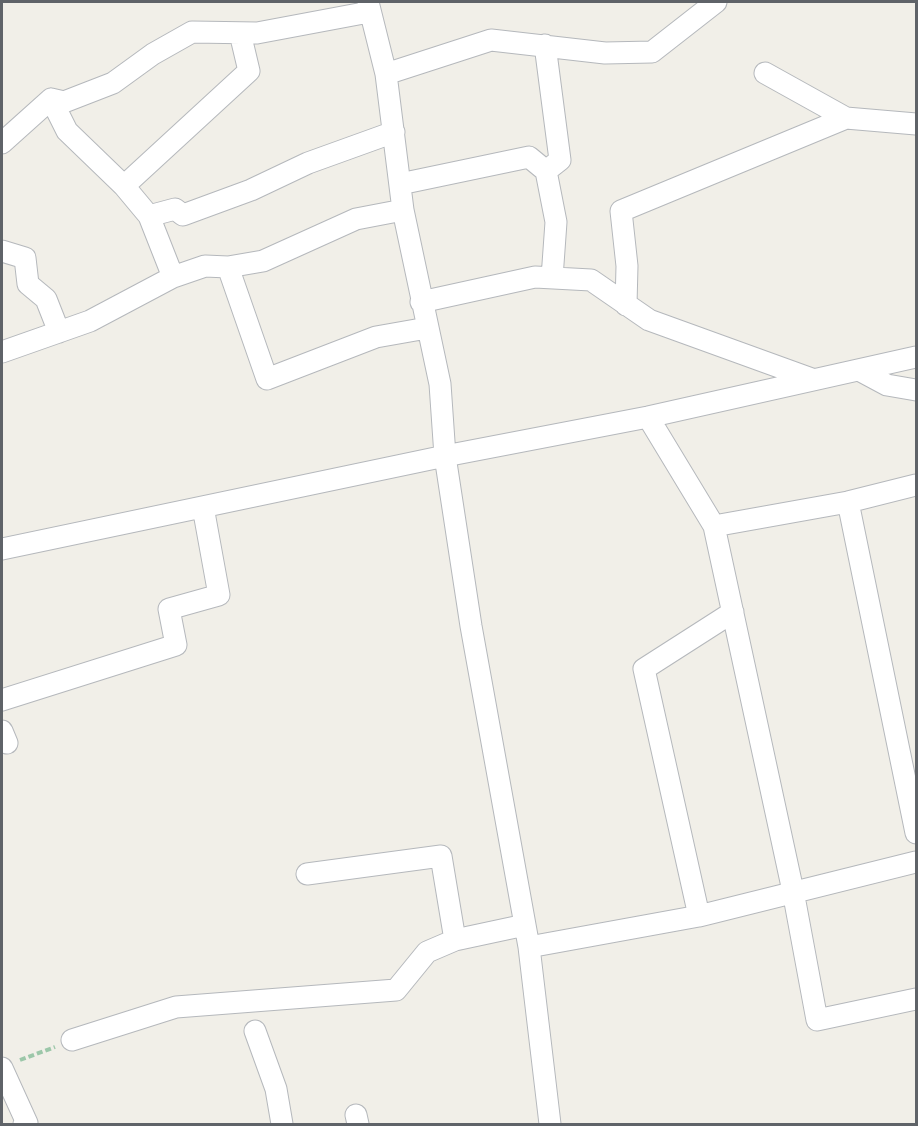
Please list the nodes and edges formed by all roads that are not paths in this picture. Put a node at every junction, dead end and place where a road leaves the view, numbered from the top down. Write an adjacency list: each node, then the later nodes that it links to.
1 (716, 2): 4 (street)
2 (369, 7): 3 (street); 6 (street)
3 (240, 33): 7 (street); 14 (street)
4 (545, 45): 6 (street); 12 (street)
5 (765, 73): 8 (street)
6 (386, 74): 10 (street)
7 (51, 99): 11 (street); 14 (street)
8 (846, 118): 9 (street); 22 (street)
9 (916, 124)
10 (394, 132): 13 (street); 16 (street)
11 (2, 143)
12 (546, 171): 13 (street); 20 (street)
13 (400, 184): 15 (street)
14 (124, 186): 16 (street)
15 (403, 210): 18 (street); 21 (street)
16 (149, 216): 19 (street)
17 (2, 251): 24 (street)
18 (228, 267): 19 (street); 23 (street)
19 (173, 278): 24 (street)
20 (552, 278): 21 (street); 22 (street)
21 (421, 302): 23 (street)
22 (627, 305): 28 (street)
23 (427, 328): 31 (street)
24 (59, 332): 25 (street)
25 (2, 352)
26 (916, 357): 27 (street)
27 (859, 370): 28 (street); 29 (street)
28 (812, 379): 30 (street)
29 (916, 390)
30 (648, 417): 31 (street); 35 (street)
31 (445, 456): 34 (street); 44 (street)
32 (916, 485): 33 (street)
33 (848, 502): 35 (street); 39 (street)
34 (203, 507): 36 (street); 38 (street)
35 (714, 526): 37 (street)
36 (2, 549)
37 (733, 612): 42 (street); 43 (street)
38 (2, 700)
39 (916, 833)
40 (916, 862): 42 (street)
41 (307, 874): 45 (street)
42 (793, 891): 43 (street); 47 (street)
43 (699, 916): 46 (street)
44 (525, 925): 45 (street); 46 (street)
45 (455, 940): 49 (street)
46 (529, 946): 53 (street)
47 (916, 999)
48 (255, 1031): 52 (street)
49 (72, 1040)
50 (7, 1065): 51 (street)
51 (24, 1125)
52 (282, 1125)
53 (550, 1125)

